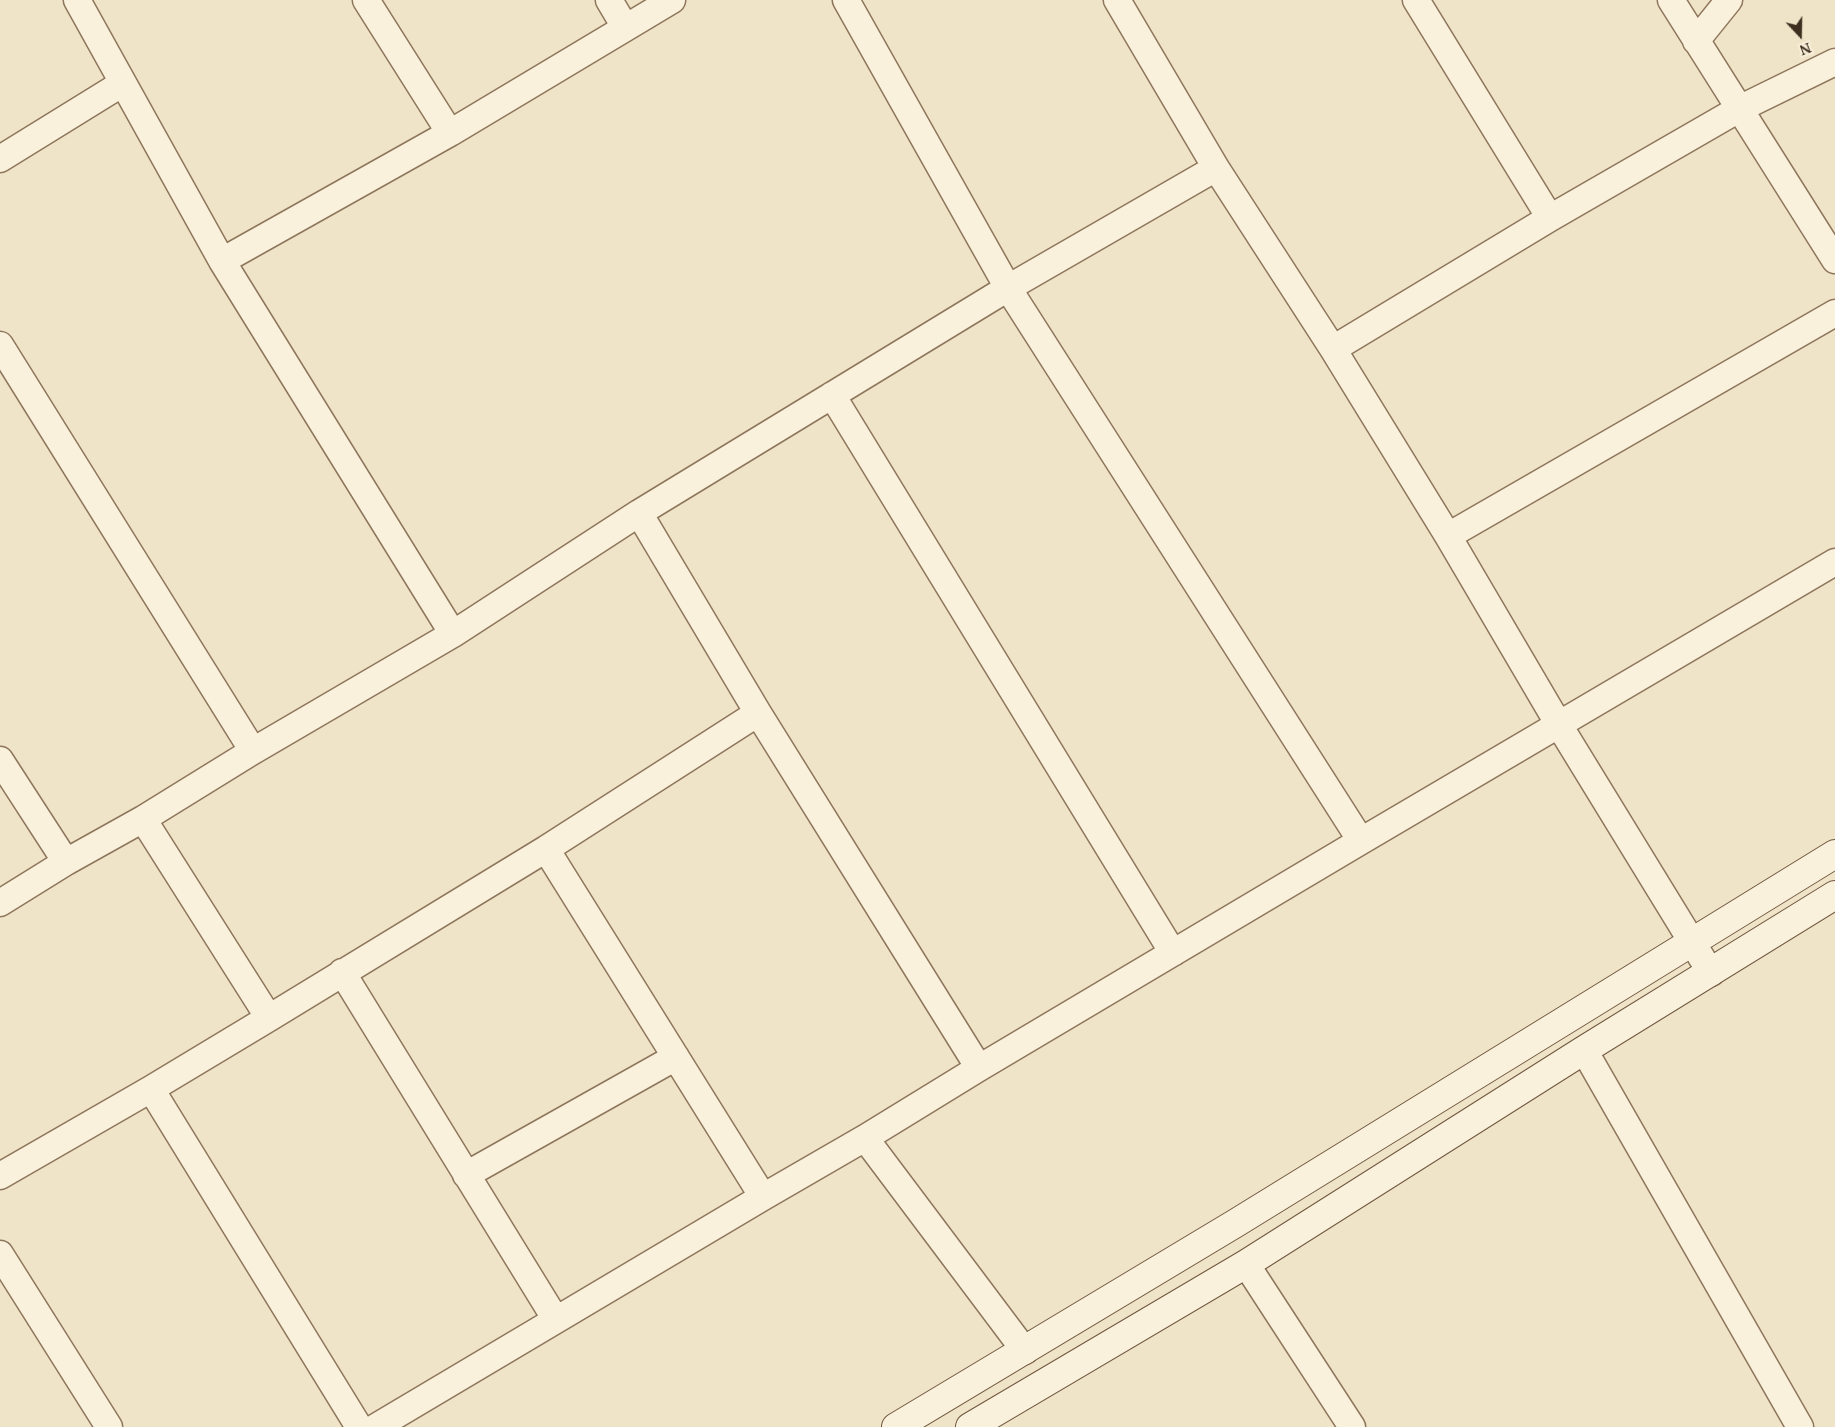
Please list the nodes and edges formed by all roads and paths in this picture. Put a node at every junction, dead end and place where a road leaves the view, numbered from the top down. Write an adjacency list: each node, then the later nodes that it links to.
1 (77, 0): 13 (street)
2 (366, 0): 15 (street)
3 (609, 0): 10 (street)
4 (672, 0): 10 (street)
5 (846, 0): 21 (street)
6 (1416, 0): 18 (street)
7 (1670, 0): 11 (street)
8 (1729, 0): 11 (street)
9 (1126, 3): 17 (street)
10 (625, 27): 15 (street)
11 (1696, 41): 14 (street)
12 (1835, 62): 14 (street)
13 (123, 83): 16 (street); 20 (street)
14 (1739, 110): 18 (street); 19 (street)
15 (450, 133): 20 (street)
16 (0, 159)
17 (1216, 168): 21 (street); 24 (street)
18 (1550, 218): 24 (street)
19 (1835, 260)
20 (222, 261): 29 (street)
21 (1008, 288): 25 (street); 35 (street)
22 (1835, 313): 27 (street)
23 (0, 346): 32 (street)
24 (1333, 349): 27 (street)
25 (832, 395): 26 (street); 42 (street)
26 (639, 513): 29 (street); 30 (street)
27 (1448, 536): 31 (street)
28 (1835, 562): 31 (street)
29 (453, 634): 32 (street)
30 (758, 713): 36 (street); 48 (street)
31 (1559, 725): 35 (street); 41 (street)
32 (253, 751): 34 (street)
33 (0, 760): 38 (street)
34 (143, 819): 38 (street); 45 (street)
35 (1361, 840): 42 (street)
36 (546, 849): 43 (street); 47 (street)
37 (1835, 854): 41 (street)
38 (66, 862): 40 (street)
39 (1835, 895): 44 (street)
40 (0, 903)
41 (1692, 943): 44 (street); 57 (street)
42 (1172, 953): 48 (street)
43 (342, 972): 45 (street); 51 (street)
44 (1711, 973): 46 (street)
45 (269, 1018): 49 (street)
46 (1584, 1050): 55 (street); 64 (street)
47 (676, 1057): 51 (street); 53 (street)
48 (979, 1068): 50 (street)
49 (152, 1089): 52 (street); 59 (street)
50 (866, 1138): 53 (street); 57 (street)
51 (466, 1175): 56 (street)
52 (0, 1176)
53 (763, 1197): 56 (street)
54 (0, 1254): 58 (street)
55 (1246, 1264): 62 (street); 63 (street)
56 (556, 1320): 60 (street)
57 (1025, 1351): 61 (street)
58 (109, 1427)
59 (359, 1427)
60 (376, 1427)
61 (896, 1427)
62 (970, 1427)
63 (1352, 1427)
64 (1800, 1427)

